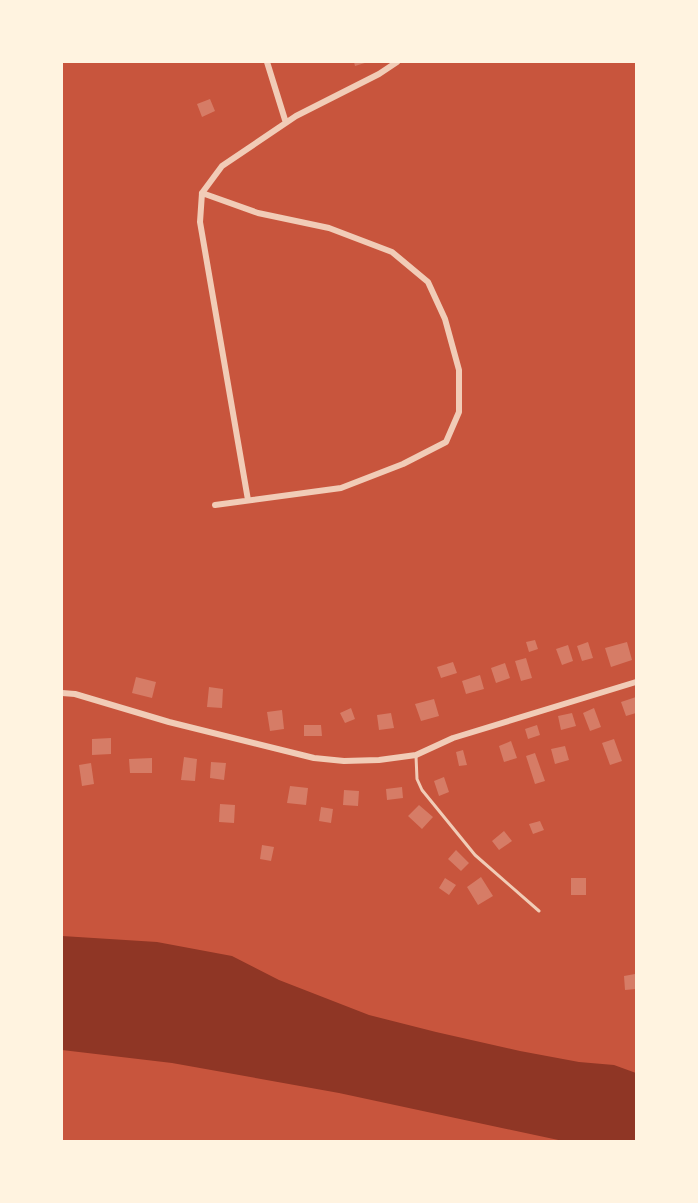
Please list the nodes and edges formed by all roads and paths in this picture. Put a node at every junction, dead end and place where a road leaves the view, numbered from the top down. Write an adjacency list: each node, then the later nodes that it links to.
1 (267, 62): 3 (street)
2 (397, 62): 3 (street)
3 (286, 123): 4 (street)
4 (201, 193): 5 (street); 5 (street)
5 (248, 500): 6 (street)
6 (215, 505)
7 (636, 682): 9 (street)
8 (62, 693): 9 (street)
9 (416, 754): 10 (lane)
10 (539, 910)

